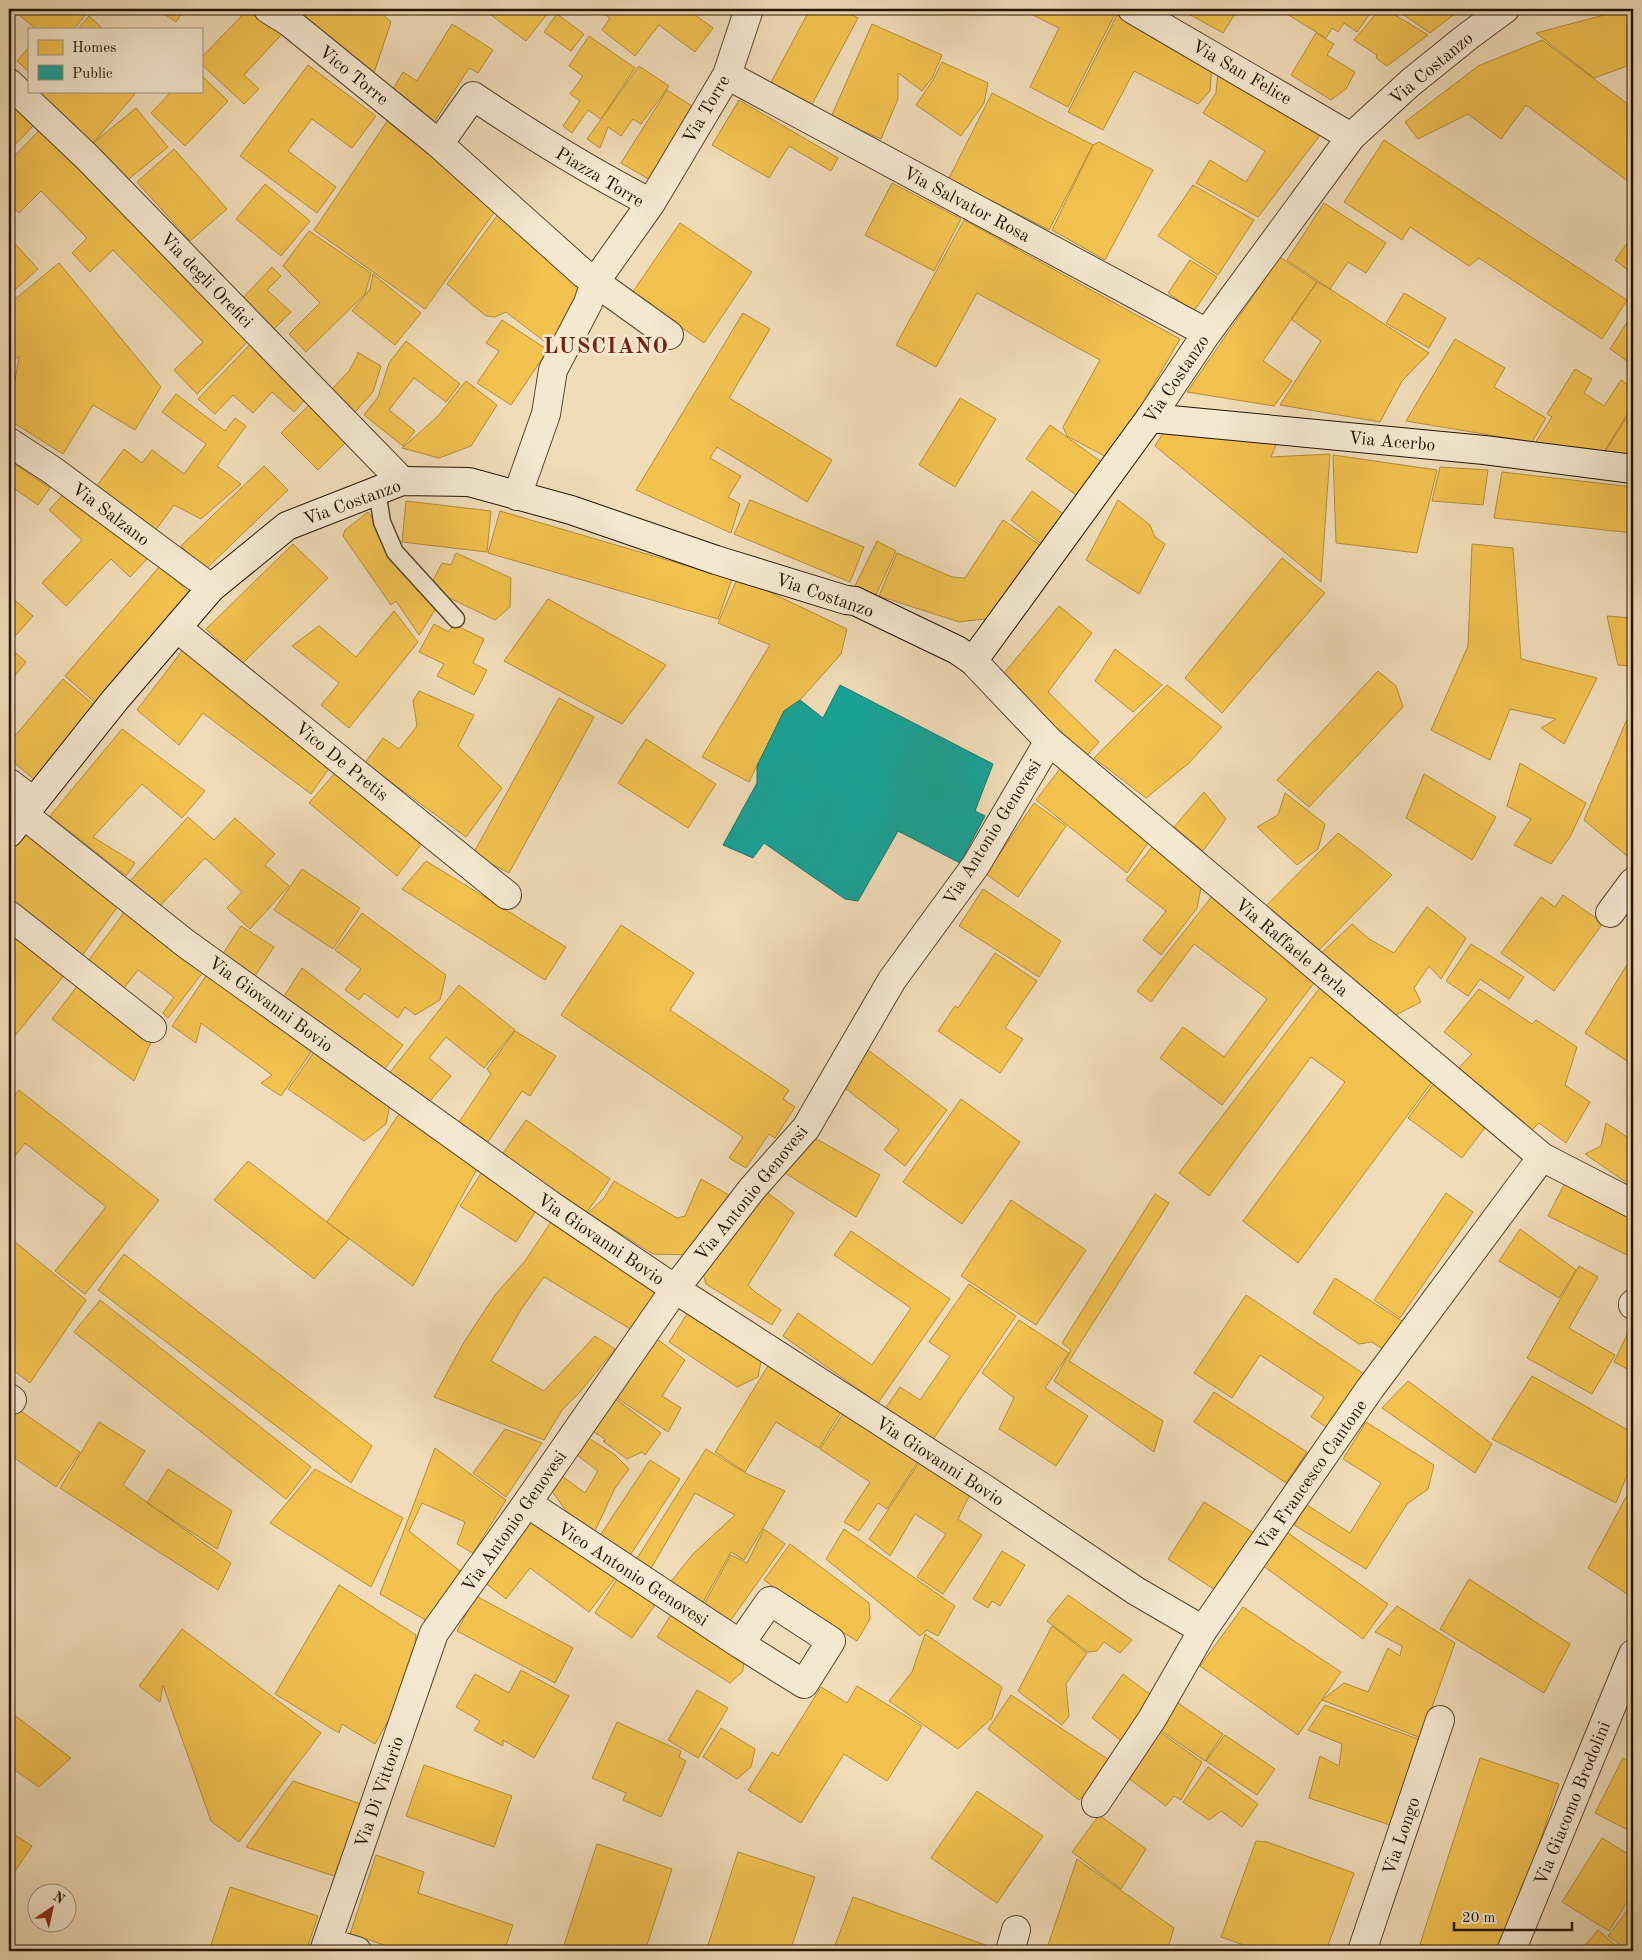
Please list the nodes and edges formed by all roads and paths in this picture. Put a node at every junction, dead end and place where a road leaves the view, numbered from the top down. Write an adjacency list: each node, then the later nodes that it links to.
1 (268, 9): 8 (street, Vico Torre)
2 (748, 9): 5 (street, Via Torre)
3 (1132, 9): 7 (street, Via San Felice)
4 (1506, 9): 7 (street, Via Costanzo)
5 (727, 75): 9 (street, Via Torre); 11 (street, Via Salvator Rosa)
6 (9, 83): 16 (street, Via degli Orefici)
7 (1351, 136): 11 (street, Via Costanzo)
8 (439, 144): 9 (street, Piazza Torre); 10 (street)
9 (651, 203): 10 (street, Piazza Torre)
10 (596, 282): 12 (street); 18 (street, Piazza Torre)
11 (1207, 333): 13 (street, Via Costanzo)
12 (669, 335)
13 (1150, 418): 15 (street, Via Acerbo); 22 (street, Via Costanzo)
14 (9, 442): 19 (street, Via Salzano)
15 (1633, 469)
16 (402, 481): 17 (street, Via Costanzo); 18 (street, Via Costanzo)
17 (377, 490): 19 (street, Via Costanzo); 20 (lane)
18 (517, 496): 22 (street, Via Costanzo)
19 (211, 588): 21 (street, Via Costanzo)
20 (456, 619)
21 (177, 628): 25 (street, Via Costanzo); 27 (street, Vico De Pretis)
22 (973, 661): 23 (street, Via Raffaele Perla)
23 (1049, 741): 31 (street, Via Raffaele Perla); 33 (street, Via Antonio Genovesi)
24 (9, 783): 25 (street, Via Giovanni Bovio)
25 (22, 816): 33 (street, Via Giovanni Bovio)
26 (1633, 882): 28 (street)
27 (507, 895)
28 (1610, 913)
29 (9, 915): 30 (street)
30 (152, 1028)
31 (1542, 1157): 32 (street, Via Raffaele Perla); 35 (street, Via Francesco Cantone)
32 (1633, 1204)
33 (675, 1289): 34 (street, Via Antonio Genovesi); 35 (street, Via Giovanni Bovio)
34 (527, 1503): 36 (street, Via Antonio Genovesi); 37 (street, Vico Antonio Genovesi)
35 (1203, 1630): 40 (street, Via Francesco Cantone)
36 (434, 1633): 41 (street, Via Di Vittorio)
37 (740, 1644)
38 (1633, 1654): 44 (street, Via Giacomo Brodolini)
39 (1440, 1720): 43 (street, Via Longo)
40 (1096, 1803)
41 (326, 1946): 42 (street)
42 (357, 1951)
43 (1362, 1951)
44 (1511, 1951)

